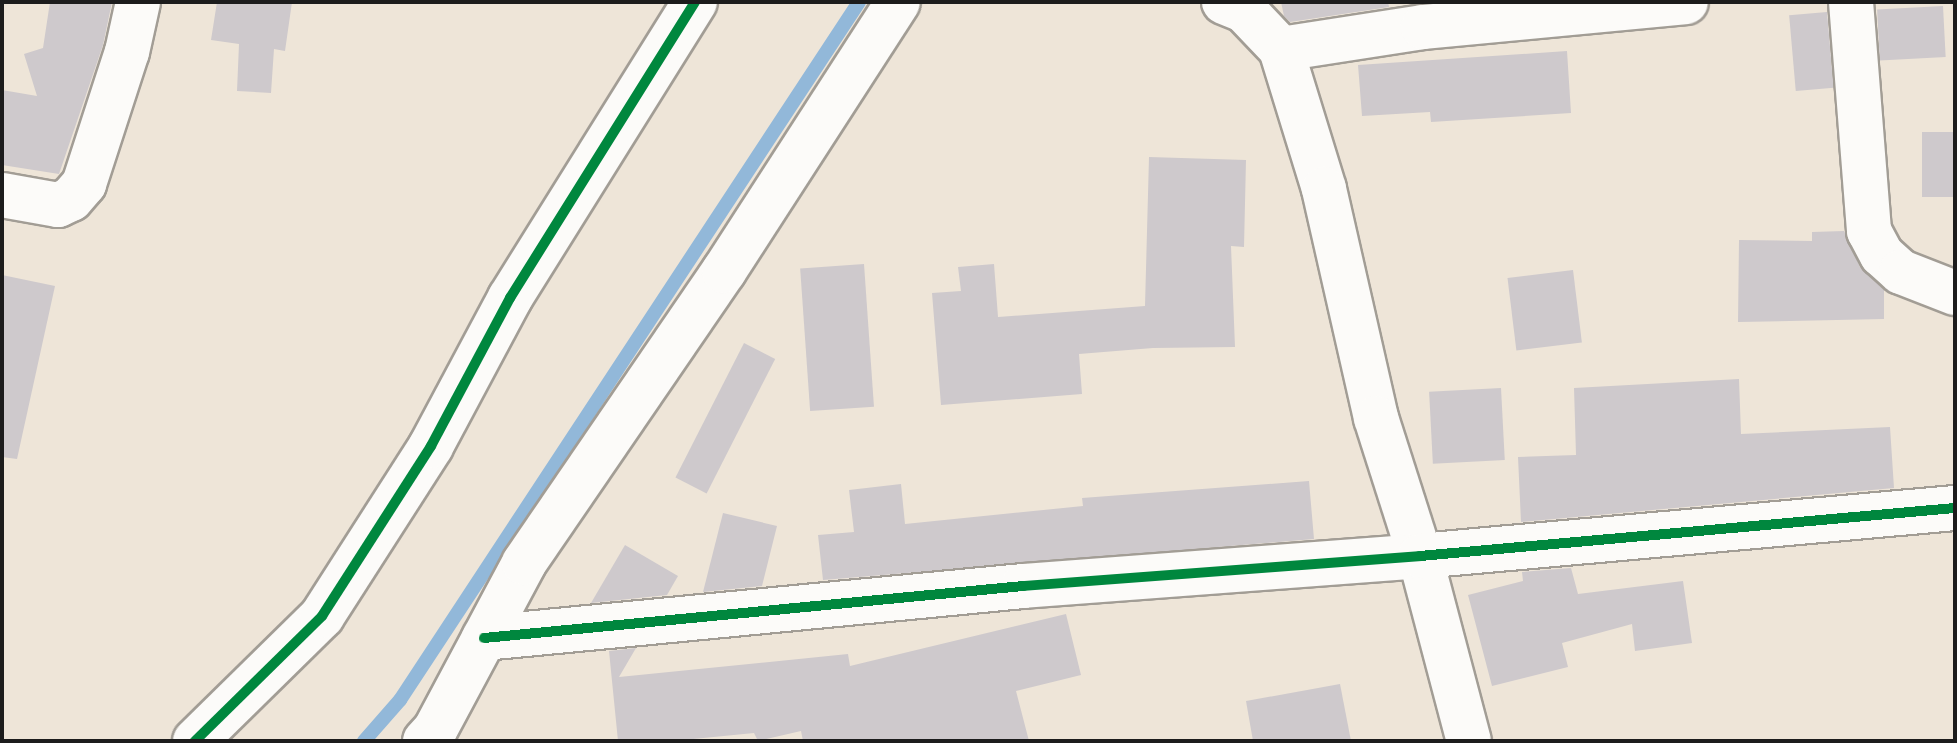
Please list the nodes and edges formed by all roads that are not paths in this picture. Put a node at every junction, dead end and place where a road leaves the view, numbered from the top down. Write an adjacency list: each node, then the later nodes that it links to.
1 (138, 2): 8 (street)
2 (695, 2): 13 (street)
3 (898, 2): 12 (street)
4 (1224, 2): 7 (street)
5 (1686, 2): 7 (street)
6 (1851, 2): 9 (street)
7 (1281, 49): 11 (street)
8 (2, 195)
9 (1955, 293)
10 (1955, 508): 11 (street)
11 (1420, 556): 12 (street); 15 (street)
12 (484, 638): 14 (street)
13 (195, 741)
14 (425, 741)
15 (1469, 741)

